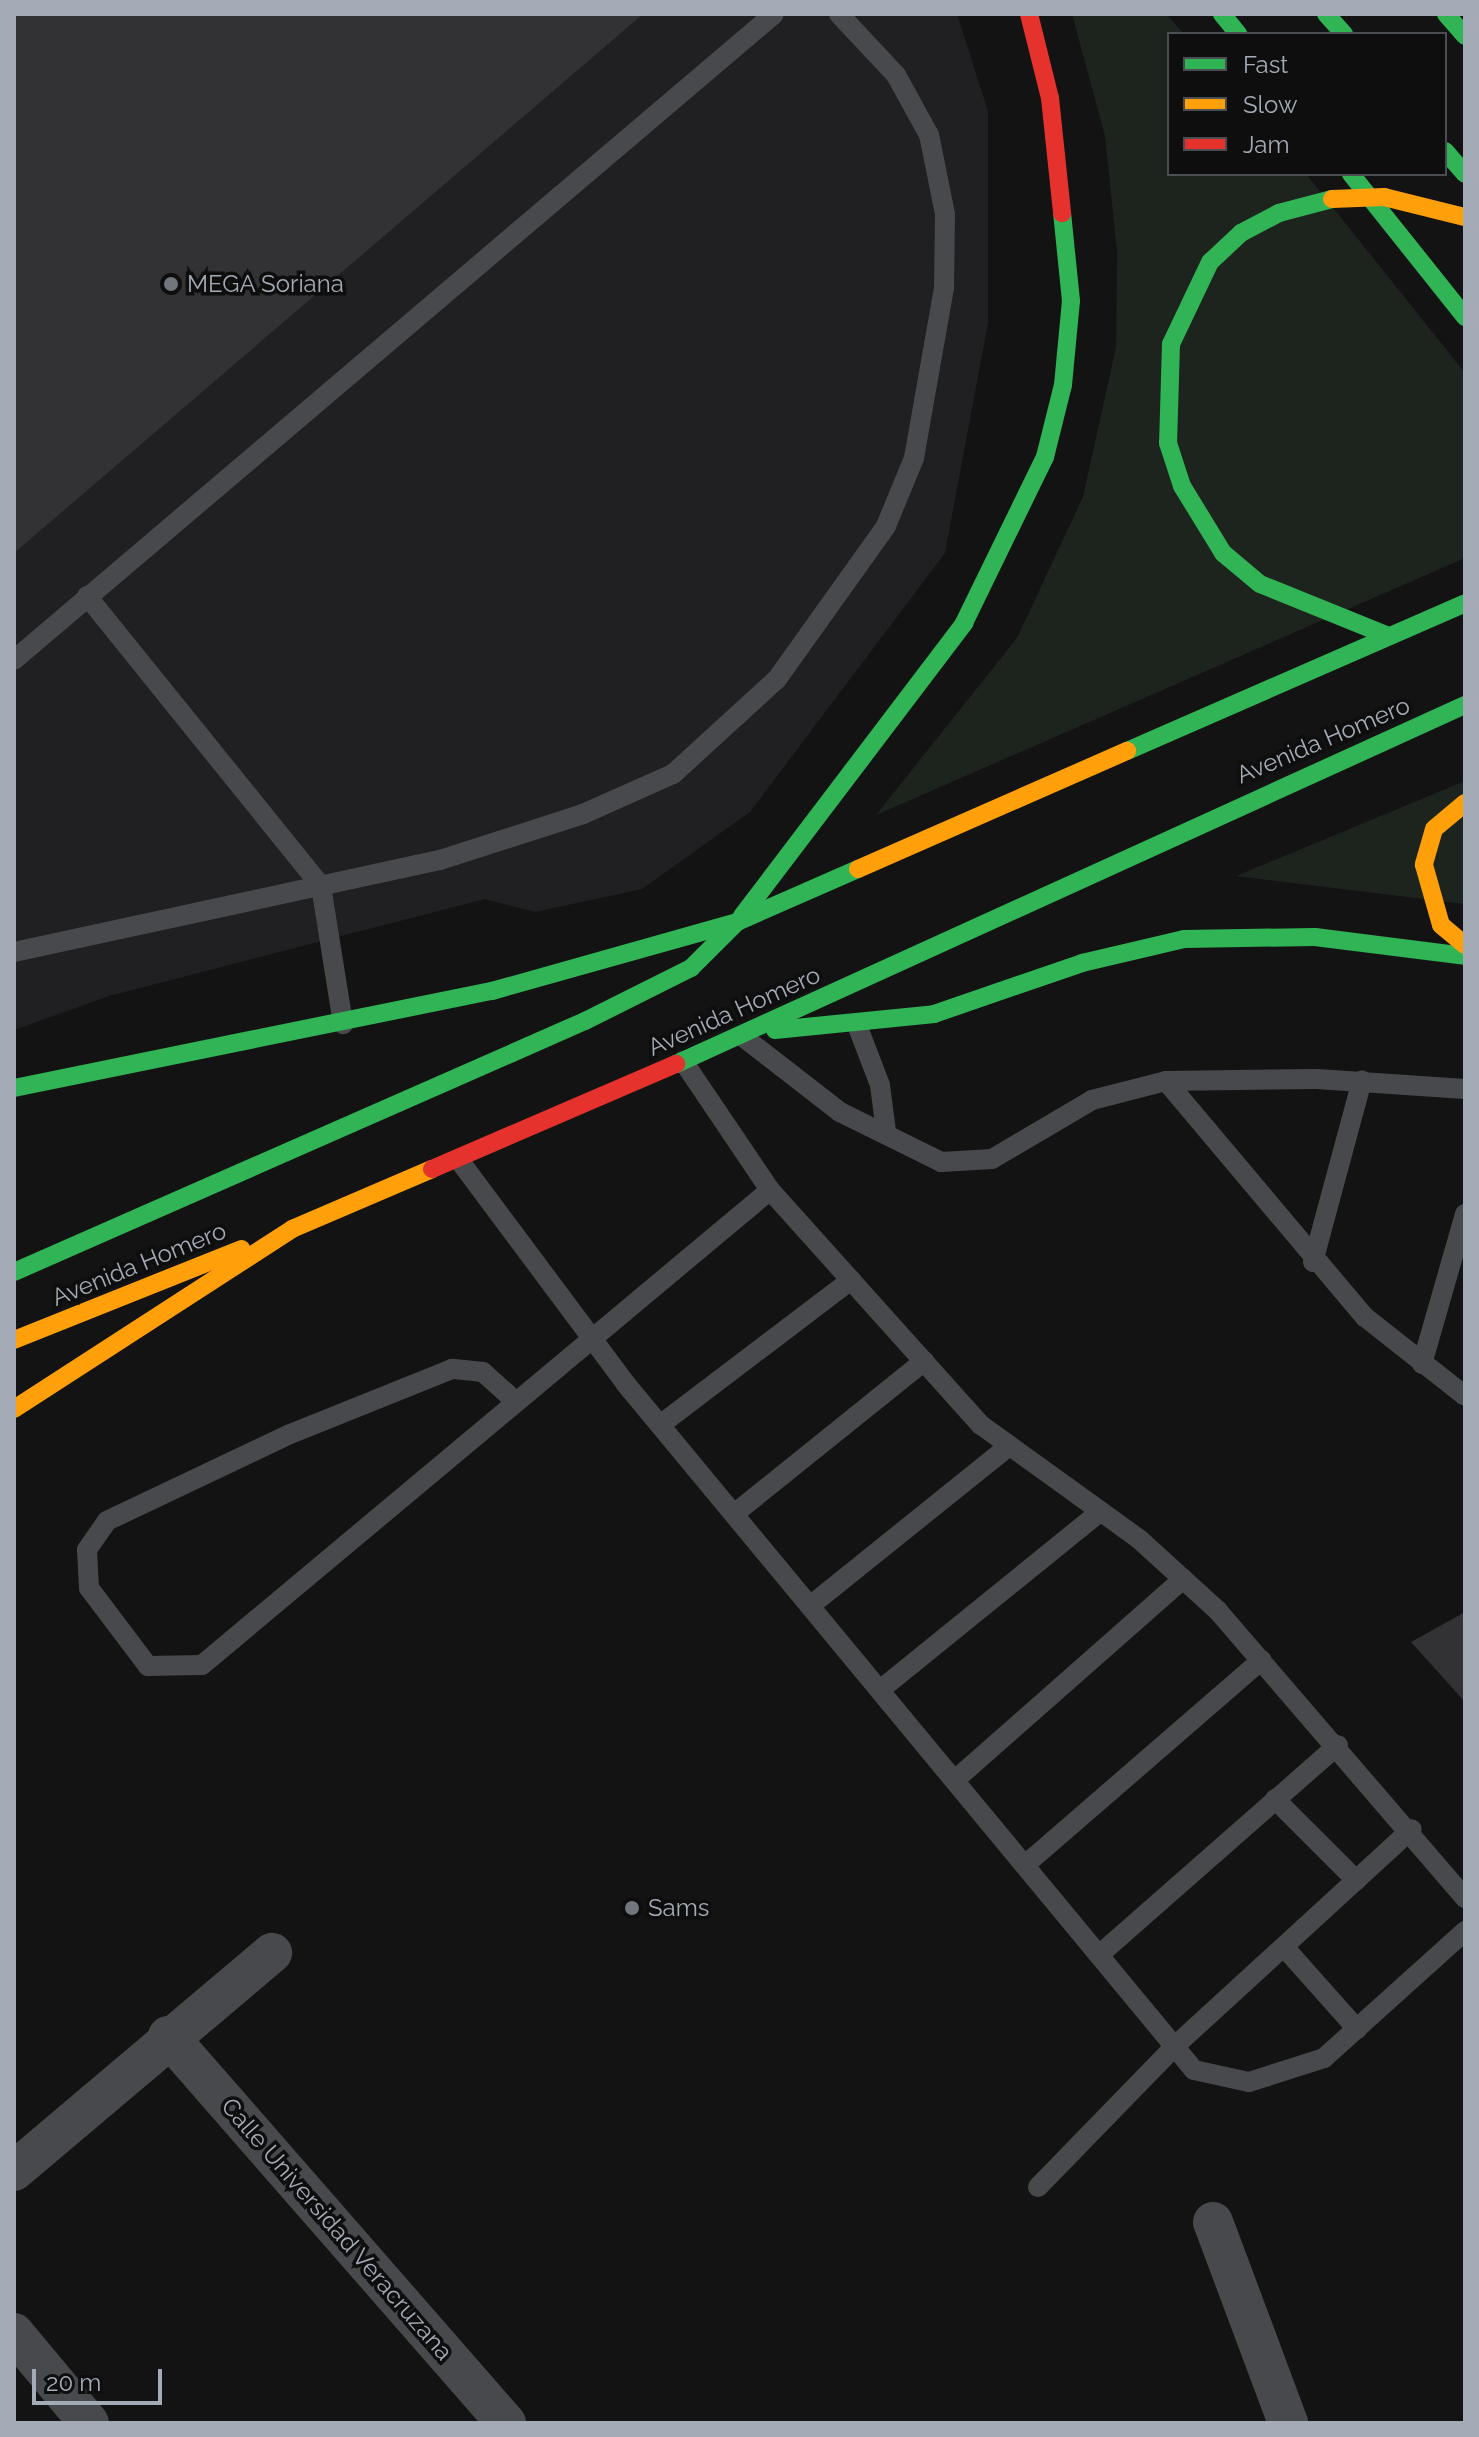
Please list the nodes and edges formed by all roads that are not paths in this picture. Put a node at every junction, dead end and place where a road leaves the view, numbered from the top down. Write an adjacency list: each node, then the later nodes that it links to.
1 (774, 14): 15 (lane)
2 (839, 14): 21 (lane)
3 (1029, 14): 22 (main road)
4 (1222, 14): 7 (main road)
5 (1326, 14): 8 (main road)
6 (1446, 14): 9 (main road)
7 (1236, 32)
8 (1342, 32)
9 (1465, 36)
10 (1447, 153): 11 (main road)
11 (1465, 174)
12 (1353, 176): 14 (main road)
13 (1465, 217): 17 (main road, bridge)
14 (1465, 317)
15 (87, 596): 18 (lane); 21 (lane)
16 (1465, 603): 17 (main road, Avenida Homero)
17 (1389, 636): 22 (main road, Avenida Homero)
18 (14, 660)
19 (1465, 705): 28 (main road, Avenida Homero)
20 (1465, 803): 23 (main road)
21 (321, 886): 24 (lane); 26 (lane)
22 (737, 922): 26 (main road, Avenida Homero); 40 (main road, Avenida Homero)
23 (1465, 945)
24 (14, 952)
25 (1465, 956): 27 (main road)
26 (343, 1024): 32 (main road, Avenida Homero)
27 (857, 1025): 28 (main road); 34 (lane)
28 (747, 1033): 29 (main road, Avenida Homero); 34 (lane)
29 (683, 1061): 35 (main road, Avenida Homero); 36 (lane)
30 (1166, 1081): 31 (lane); 34 (lane); 39 (lane)
31 (1362, 1081): 33 (lane); 39 (lane)
32 (14, 1088)
33 (1465, 1089)
34 (886, 1132)
35 (459, 1160): 38 (main road, Avenida Homero); 42 (lane)
36 (770, 1190): 41 (lane); 42 (lane)
37 (1465, 1214): 45 (lane)
38 (292, 1229): 43 (main road, Avenida Homero); 48 (main road)
39 (1313, 1262): 45 (lane)
40 (14, 1272)
41 (851, 1280): 44 (lane); 49 (lane)
42 (588, 1336): 47 (lane); 49 (lane)
43 (14, 1340)
44 (924, 1361): 50 (lane); 52 (lane)
45 (1422, 1364): 46 (lane)
46 (1465, 1396)
47 (514, 1400): 47 (lane)
48 (14, 1409)
49 (660, 1425): 52 (lane)
50 (1005, 1449): 51 (lane); 54 (lane)
51 (1101, 1511): 53 (lane); 56 (lane)
52 (734, 1514): 54 (lane)
53 (1183, 1579): 55 (lane); 58 (lane)
54 (810, 1606): 56 (lane)
55 (1262, 1660): 57 (lane); 61 (lane)
56 (880, 1690): 58 (lane)
57 (1338, 1745): 59 (lane); 60 (lane)
58 (955, 1780): 61 (lane)
59 (1275, 1799): 62 (lane); 67 (lane)
60 (1412, 1829): 62 (lane); 63 (lane)
61 (1025, 1865): 67 (lane)
62 (1356, 1880): 65 (lane)
63 (1465, 1898)
64 (1465, 1931): 68 (lane)
65 (1284, 1947): 68 (lane); 70 (lane)
66 (272, 1953): 69 (street)
67 (1099, 1955): 70 (lane)
68 (1357, 2029): 70 (lane)
69 (168, 2036): 71 (street); 77 (street, Calle Universidad Veracruzana)
70 (1175, 2046): 72 (lane)
71 (14, 2171)
72 (1038, 2187)
73 (1213, 2222): 75 (street)
74 (14, 2333): 76 (street)
75 (1275, 2419)
76 (89, 2423)
77 (506, 2423)

